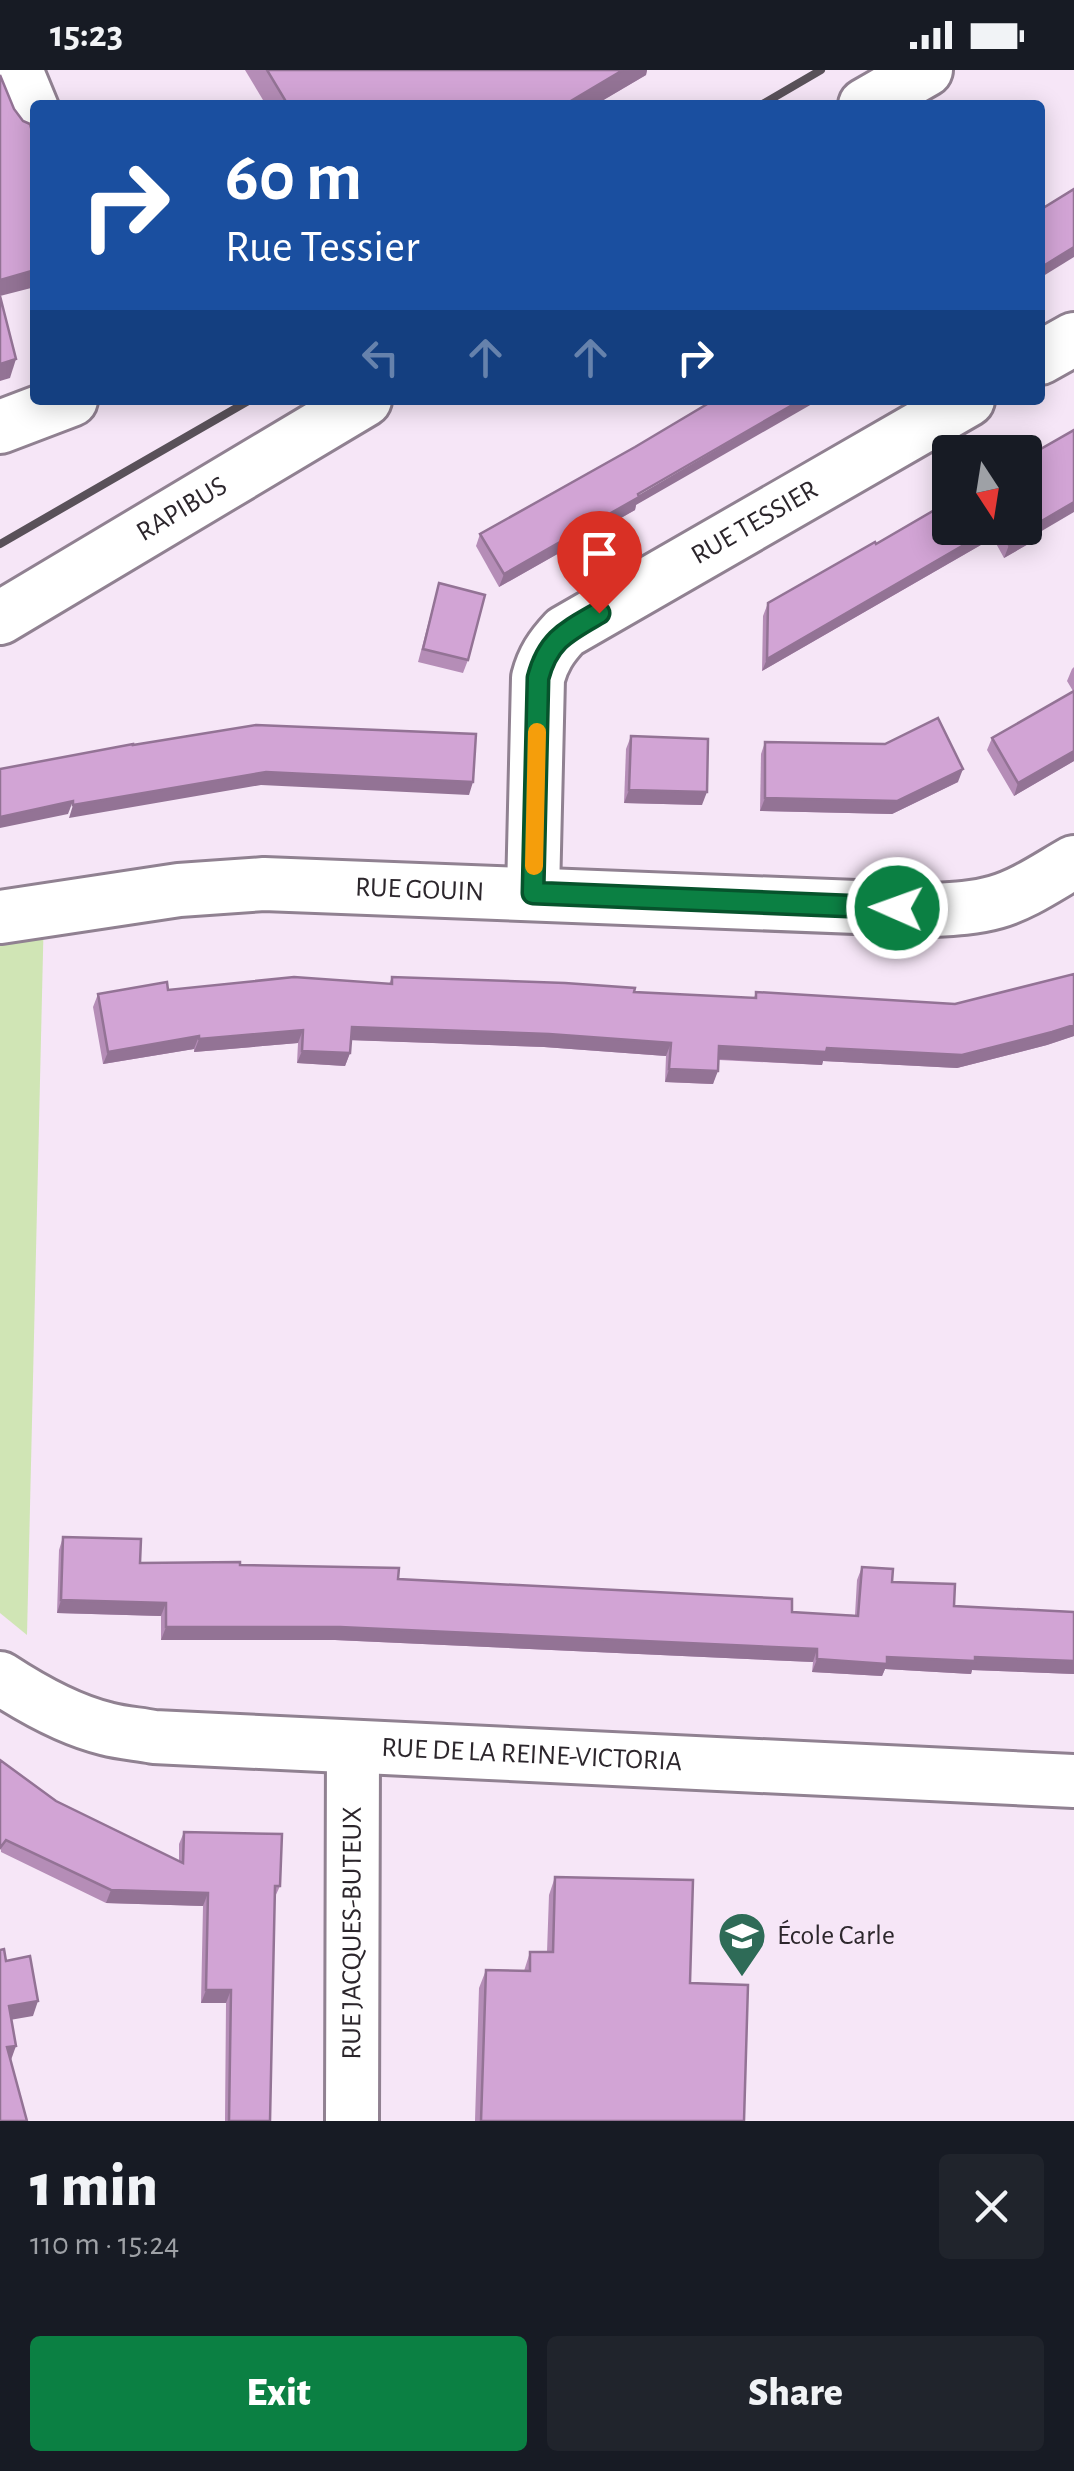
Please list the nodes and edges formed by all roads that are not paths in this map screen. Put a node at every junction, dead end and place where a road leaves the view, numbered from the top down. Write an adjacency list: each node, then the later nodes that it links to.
1 (16, 70): 4 (street)
2 (926, 70): 3 (street)
3 (875, 100)
4 (30, 104)
5 (1074, 339): 6 (street)
6 (1045, 355)
7 (58, 405): 10 (street)
8 (357, 405): 11 (street, RAPIBUS)
9 (959, 405): 13 (street, RUE TESSIER)
10 (0, 427)
11 (0, 618)
12 (1074, 862): 13 (street, RUE GOUIN)
13 (533, 893): 14 (street, RUE GOUIN)
14 (0, 917)
15 (0, 1678): 16 (street, RUE DE LA REINE-VICTORIA)
16 (353, 1748): 17 (street, RUE DE LA REINE-VICTORIA); 18 (street, RUE JACQUES-BUTEUX)
17 (1074, 1781)
18 (352, 2121)

